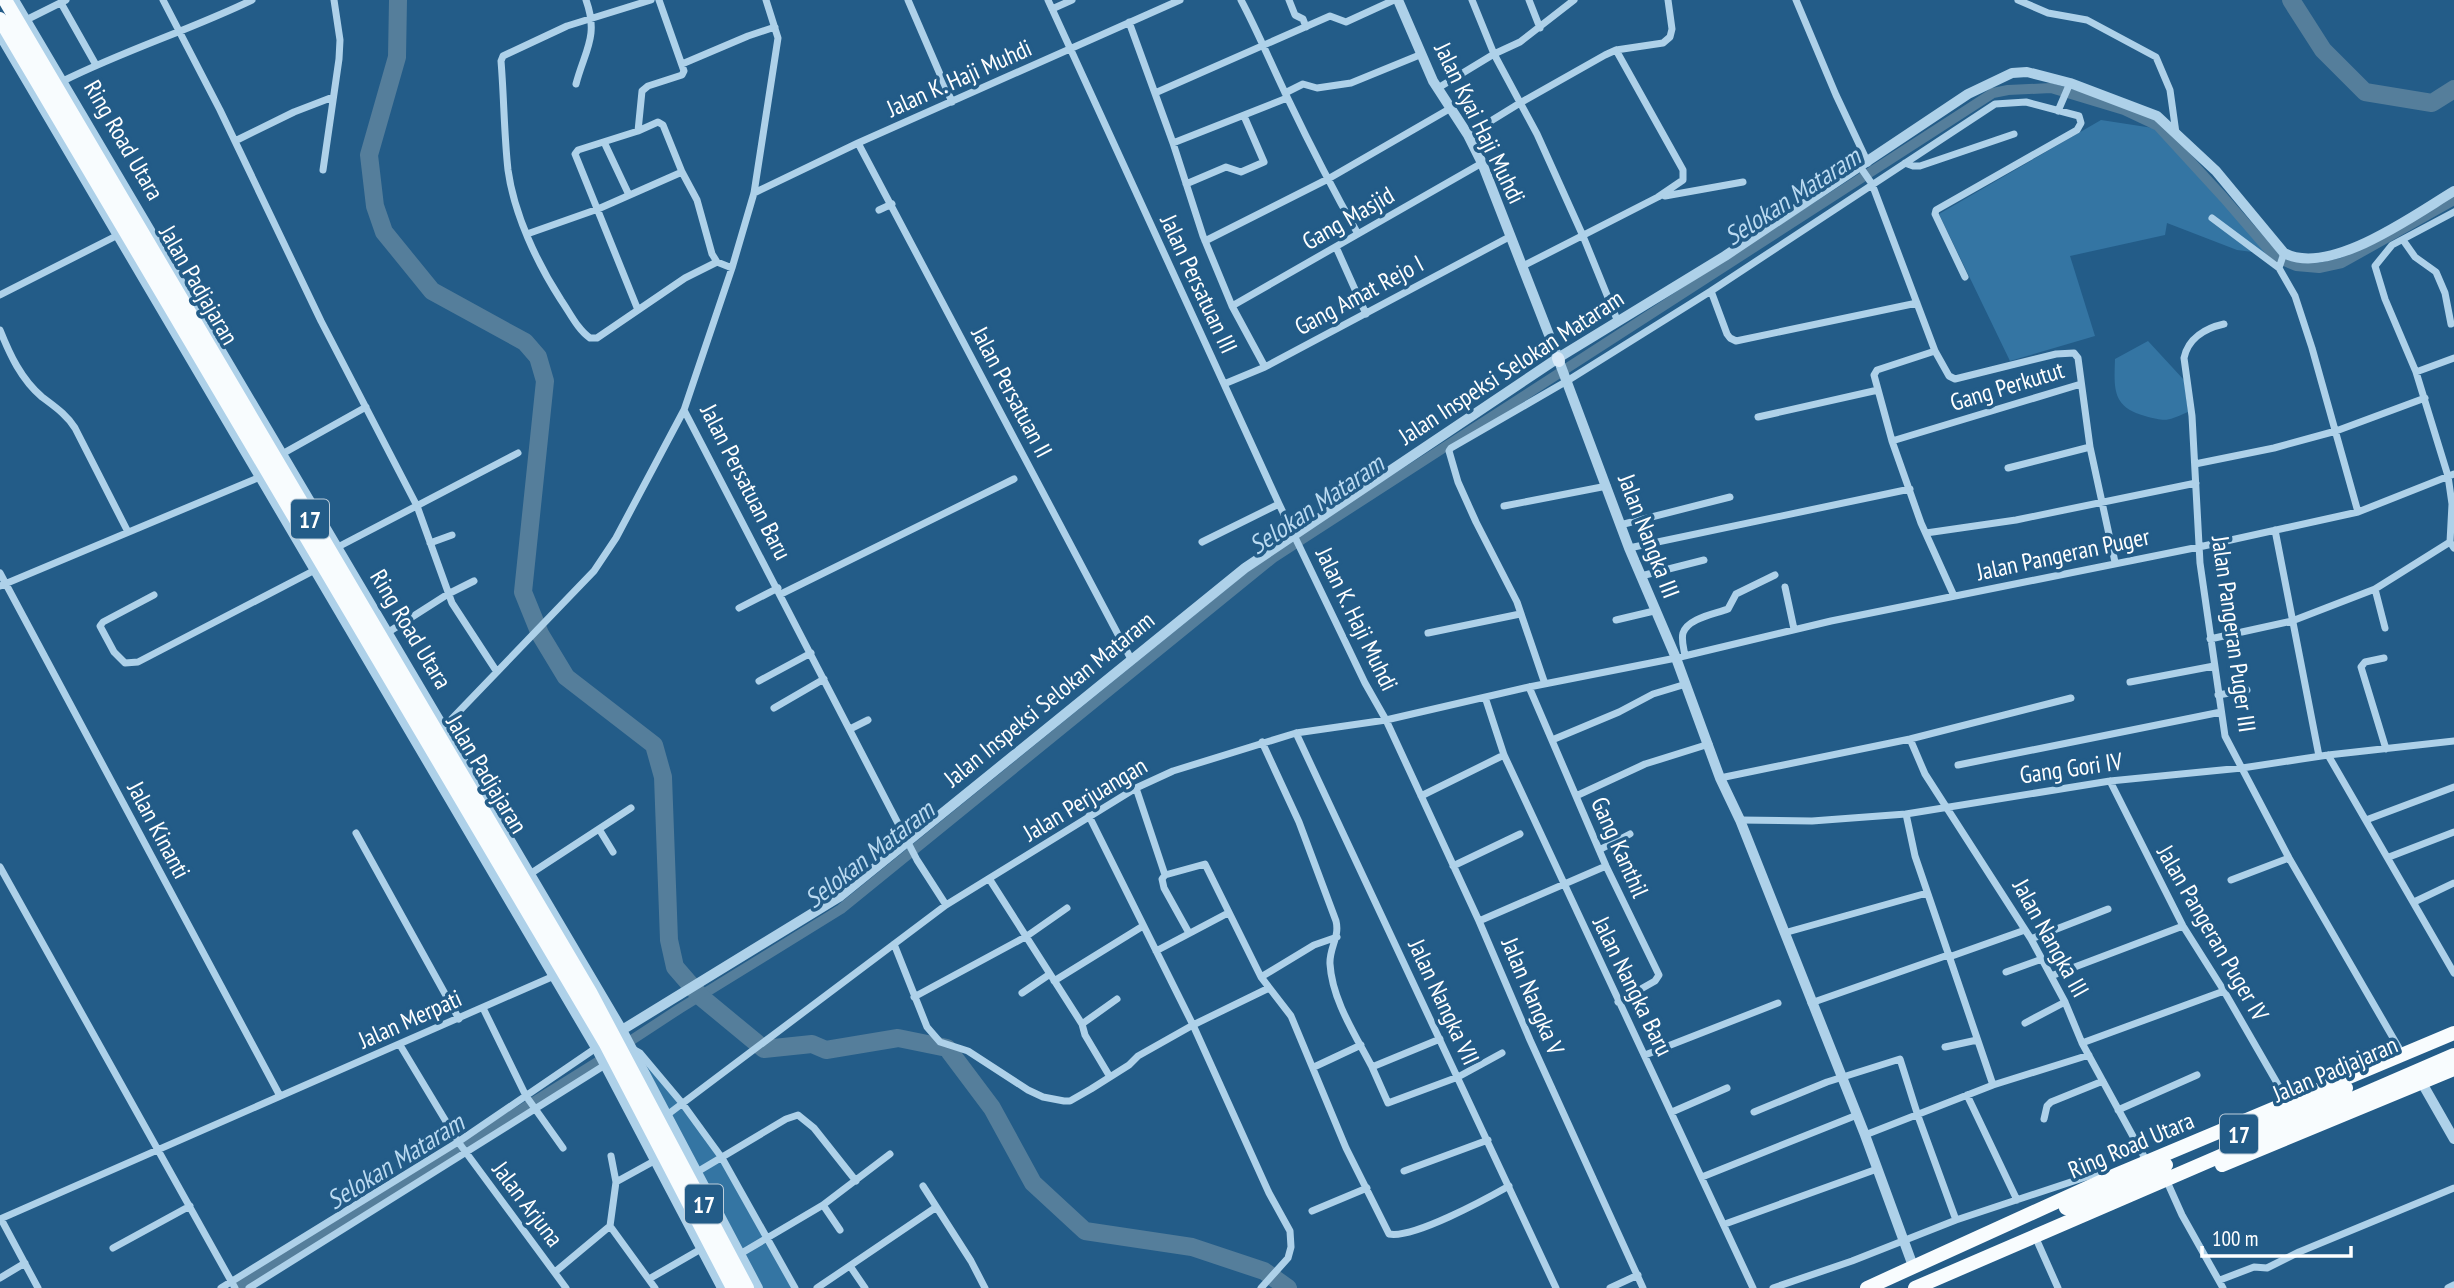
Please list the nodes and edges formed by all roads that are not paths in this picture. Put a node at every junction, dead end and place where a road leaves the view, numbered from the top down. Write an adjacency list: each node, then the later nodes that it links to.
1 (5, 0): 111 (highway, Jalan Padjajaran / 17)
2 (14, 0): 28 (street, Ring Road Utara)
3 (163, 0): 33 (street)
4 (252, 0): 24 (street)
5 (334, 0): 48 (street)
6 (586, 0): 26 (street)
7 (651, 0): 26 (street)
8 (659, 0): 40 (street)
9 (766, 0): 30 (street, Jalan Persatuan Baru)
10 (908, 0): 49 (street)
11 (1048, 0): 25 (street, Jalan Persatuan III)
12 (1072, 0): 25 (street)
13 (1180, 0): 29 (street, Jalan K. Haji Muhdi)
14 (1241, 0): 35 (street)
15 (1289, 0): 31 (street)
16 (1396, 0): 31 (street); 38 (street, Jalan Kyai Haji Muhdi)
17 (1472, 0): 39 (street)
18 (1528, 0): 32 (street)
19 (1574, 0): 32 (street)
20 (1668, 0): 37 (street)
21 (1796, 0): 65 (street)
22 (2018, 0): 57 (street)
23 (63, 1): 28 (street); 41 (street)
24 (234, 4): 33 (street)
25 (1052, 9): 36 (street, Jalan Persatuan III)
26 (593, 18): 43 (street); 81 (street)
27 (0, 19): 54 (highway, Jalan Padjajaran / 17)
28 (26, 20): 42 (street, Ring Road Utara)
29 (1129, 22): 36 (street, Jalan K. Haji Muhdi); 46 (street)
30 (775, 27): 40 (street); 73 (street, Jalan Persatuan Baru)
31 (1306, 27): 35 (street)
32 (1539, 28): 39 (street)
33 (180, 33): 41 (street); 59 (street)
34 (0, 36): 54 (street, Ring Road Utara)
35 (1265, 46): 46 (street); 47 (street)
36 (1070, 50): 49 (street, Jalan K. Haji Muhdi); 113 (street, Jalan Persatuan III)
37 (1616, 50): 50 (street); 75 (street)
38 (1422, 54): 45 (street, Jalan Kyai Haji Muhdi); 47 (street)
39 (1494, 54): 45 (street); 50 (street)
40 (682, 64): 55 (street)
41 (96, 65): 42 (street)
42 (63, 81): 111 (street, Ring Road Utara)
43 (576, 84)
44 (2069, 84): 52 (street); 57 (street, Jalan Inspeksi Selokan Mataram); 65 (street, Jalan Inspeksi Selokan Mataram)
45 (1438, 88): 51 (street, Jalan Kyai Haji Muhdi)
46 (1155, 93): 62 (street)
47 (1286, 95): 53 (street); 68 (street)
48 (333, 97): 59 (street); 66 (street)
49 (952, 102): 61 (street, Jalan K. Haji Muhdi)
50 (1520, 103): 58 (street); 86 (street)
51 (1451, 108): 58 (street, Jalan Kyai Haji Muhdi); 68 (street)
52 (2059, 108): 64 (street); 95 (street)
53 (1244, 116): 62 (street); 71 (street)
54 (61, 130): 84 (street, Ring Road Utara); 120 (highway, Jalan Padjajaran / 17)
55 (638, 131): 60 (street); 67 (street)
56 (2014, 134): 64 (street)
57 (2176, 134): 91 (street, Jalan Inspeksi Selokan Mataram)
58 (1468, 135): 63 (street, Jalan Kyai Haji Muhdi)
59 (235, 141): 117 (street)
60 (604, 142): 74 (street); 77 (street)
61 (858, 143): 73 (street, Jalan K. Haji Muhdi); 76 (street, Jalan Persatuan II)
62 (1173, 143): 71 (street)
63 (1482, 163): 82 (street, Gang Masjid); 85 (street, Jalan Kyai Haji Muhdi)
64 (1905, 163): 70 (street)
65 (1864, 167): 70 (street); 102 (street, Jalan Inspeksi Selokan Mataram)
66 (323, 170)
67 (682, 172): 74 (street); 92 (street)
68 (1328, 179): 82 (street); 87 (street)
69 (1743, 182): 75 (street)
70 (1871, 183): 96 (street); 98 (street)
71 (1186, 184): 87 (street)
72 (2454, 191): 83 (street)
73 (754, 193): 94 (street, Jalan Persatuan Baru)
74 (629, 195): 77 (street)
75 (1658, 197): 86 (street)
76 (891, 204): 78 (street); 178 (street, Jalan Persatuan II)
77 (598, 209): 81 (street); 100 (street)
78 (879, 210)
79 (2454, 212): 88 (street)
80 (2212, 218): 91 (street)
81 (527, 234): 100 (street)
82 (1358, 234): 90 (street, Gang Masjid)
83 (2385, 234): 89 (street); 91 (street)
84 (118, 235): 97 (street); 120 (street, Ring Road Utara)
85 (1511, 236): 93 (street, Jalan Kyai Haji Muhdi); 101 (street, Gang Amat Rejo I)
86 (1583, 236): 93 (street); 102 (street)
87 (1205, 240): 99 (street)
88 (2403, 240): 89 (street); 104 (street)
89 (2391, 244): 110 (street)
90 (1335, 247): 99 (street, Gang Masjid); 101 (street)
91 (2281, 260): 121 (street)
92 (718, 262): 94 (street); 100 (street)
93 (1524, 266): 108 (street, Jalan Nangka III)
94 (732, 268): 118 (street, Jalan Persatuan Baru)
95 (1965, 276)
96 (1711, 292): 98 (street); 112 (street)
97 (0, 295)
98 (1917, 303): 106 (street)
99 (1233, 306): 109 (street)
100 (638, 310)
101 (1366, 314): 109 (street, Gang Amat Rejo I)
102 (1618, 323): 108 (street, Jalan Inspeksi Selokan Mataram)
103 (2224, 324): 126 (street, Jalan Pangeran Puger III)
104 (2451, 324)
105 (0, 330): 142 (street)
106 (1935, 351): 114 (street); 115 (street)
107 (2454, 358): 110 (street)
108 (1559, 360): 112 (street, Jalan Nangka III); 145 (street, Jalan Inspeksi Selokan Mataram)
109 (1265, 367): 113 (street, Gang Amat Rejo I)
110 (2416, 372): 116 (street)
111 (231, 375): 125 (street, Ring Road Utara); 244 (highway, Jalan Padjajaran / 17)
112 (1567, 381): 132 (street, Jalan Nangka III); 168 (street)
113 (1224, 384): 136 (street, Jalan Persatuan III)
114 (2081, 384): 122 (street, Gang Perkutut); 123 (street, Gang Perkutut)
115 (1878, 390): 119 (street); 122 (street)
116 (2424, 398): 121 (street); 128 (street)
117 (366, 407): 125 (street); 137 (street)
118 (684, 410): 162 (street, Jalan Persatuan Baru); 181 (street)
119 (1758, 417)
120 (236, 428): 129 (street, Ring Road Utara); 265 (highway, Jalan Padjajaran / 17)
121 (2336, 431): 126 (street); 139 (street)
122 (1892, 441): 133 (street)
123 (2090, 447): 127 (street); 135 (street, Gang Perkutut)
124 (518, 453): 137 (street)
125 (282, 454): 150 (street, Ring Road Utara)
126 (2195, 464): 131 (street, Jalan Pangeran Puger III)
127 (2008, 468)
128 (2451, 475): 139 (street, Jalan Pangeran Puger); 148 (street)
129 (260, 477): 142 (street); 154 (street, Ring Road Utara)
130 (1014, 479): 162 (street)
131 (2196, 483): 135 (street); 149 (street, Jalan Pangeran Puger III)
132 (1608, 486): 138 (street); 140 (street, Jalan Nangka III)
133 (1910, 489): 143 (street); 151 (street)
134 (1730, 497): 140 (street)
135 (2102, 502): 143 (street); 153 (street, Gang Perkutut)
136 (1279, 504): 145 (street, Jalan Persatuan III); 146 (street)
137 (417, 506): 147 (street); 150 (street)
138 (1504, 506)
139 (2358, 512): 141 (street, Jalan Pangeran Puger)
140 (1620, 524): 151 (street, Jalan Nangka III)
141 (2275, 530): 149 (street, Jalan Pangeran Puger); 170 (street)
142 (128, 532): 159 (street)
143 (1926, 533): 165 (street)
144 (452, 535): 147 (street)
145 (1294, 537): 178 (street, Jalan Inspeksi Selokan Mataram); 195 (street, Jalan K. Haji Muhdi)
146 (1202, 541)
147 (430, 543): 163 (street)
148 (2452, 545): 161 (street)
149 (2199, 547): 153 (street, Jalan Pangeran Puger); 175 (street, Jalan Pangeran Puger III)
150 (336, 548): 173 (street, Ring Road Utara)
151 (1629, 548): 157 (street, Jalan Nangka III)
152 (1704, 560): 157 (street)
153 (2115, 562): 165 (street, Jalan Pangeran Puger)
154 (315, 570): 164 (street); 265 (street, Ring Road Utara)
155 (0, 573): 159 (street, Jalan Kinanti)
156 (1774, 575): 177 (street)
157 (1641, 576): 167 (street, Jalan Nangka III)
158 (474, 581): 163 (street)
159 (3, 584): 311 (street, Jalan Kinanti)
160 (1785, 587): 172 (street)
161 (2375, 589): 170 (street); 171 (street)
162 (779, 591): 166 (street); 176 (street, Jalan Persatuan Baru)
163 (448, 594): 173 (street); 181 (street)
164 (154, 595)
165 (1954, 596): 172 (street, Jalan Pangeran Puger)
166 (739, 608)
167 (1654, 611): 169 (street); 177 (street, Jalan Nangka III)
168 (1520, 614): 174 (street); 185 (street)
169 (1616, 620)
170 (2292, 621): 175 (street); 207 (street)
171 (2385, 628)
172 (1794, 629): 177 (street, Jalan Pangeran Puger)
173 (387, 633): 196 (street, Ring Road Utara)
174 (1428, 633)
175 (2210, 639): 180 (street, Jalan Pangeran Puger III)
176 (811, 653): 182 (street, Jalan Persatuan Baru); 183 (street)
177 (1680, 657): 185 (street, Jalan Perjuangan); 186 (street, Jalan Nangka III)
178 (1131, 659): 227 (street, Jalan Inspeksi Selokan Mataram)
179 (2384, 659): 204 (street)
180 (2214, 666): 184 (street); 189 (street, Jalan Pangeran Puger III)
181 (497, 672): 196 (street)
182 (824, 679): 192 (street); 197 (street, Jalan Persatuan Baru)
183 (759, 681)
184 (2130, 682)
185 (1545, 684): 187 (street, Jalan Perjuangan)
186 (1686, 684): 200 (street); 203 (street, Jalan Nangka III)
187 (1529, 687): 190 (street, Jalan Perjuangan); 200 (street, Gang Kanthil)
188 (2247, 690): 189 (street)
189 (2218, 695): 193 (street, Jalan Pangeran Puger III)
190 (1485, 697): 195 (street, Jalan Perjuangan); 205 (street, Jalan Nangka Baru)
191 (2071, 698): 199 (street)
192 (774, 708)
193 (2221, 712): 208 (street); 209 (street, Jalan Pangeran Puger III)
194 (868, 720): 197 (street)
195 (1386, 720): 198 (street, Jalan Perjuangan); 214 (street, Jalan Nangka V)
196 (443, 727): 235 (street, Ring Road Utara)
197 (850, 729): 227 (street, Jalan Persatuan Baru)
198 (1296, 733): 202 (street, Jalan Perjuangan); 285 (street, Jalan Nangka VII)
199 (1910, 739): 210 (street); 216 (street, Jalan Nangka III)
200 (1552, 740): 215 (street, Gang Kanthil)
201 (2454, 741): 204 (street, Gang Gori IV)
202 (1262, 742): 213 (street, Jalan Perjuangan); 255 (street)
203 (1709, 744): 210 (street, Jalan Nangka III); 215 (street)
204 (2386, 749): 206 (street, Gang Gori IV)
205 (1504, 755): 214 (street); 239 (street, Jalan Nangka Baru)
206 (2328, 755): 207 (street, Gang Gori IV); 221 (street)
207 (2319, 756): 209 (street, Gang Gori IV)
208 (1958, 765)
209 (2242, 768): 211 (street, Gang Gori IV); 231 (street, Jalan Pangeran Puger III)
210 (1720, 778): 220 (street, Jalan Nangka III)
211 (2110, 781): 216 (street, Gang Gori IV); 250 (street, Jalan Pangeran Puger IV)
212 (2454, 787): 221 (street)
213 (1136, 788): 219 (street, Jalan Perjuangan); 236 (street)
214 (1421, 796): 232 (street, Jalan Nangka V)
215 (1576, 796): 228 (street, Gang Kanthil)
216 (1947, 806): 218 (street, Gang Gori IV); 251 (street, Jalan Nangka III)
217 (631, 808): 222 (street)
218 (1906, 814): 220 (street); 241 (street)
219 (1088, 816): 237 (street, Jalan Perjuangan); 249 (street)
220 (1740, 820): 253 (street, Jalan Nangka III)
221 (2367, 820): 230 (street)
222 (599, 829): 229 (street); 235 (street)
223 (2454, 832): 230 (street)
224 (356, 833): 280 (street)
225 (1520, 834): 232 (street)
226 (1630, 834): 228 (street)
227 (909, 844): 243 (street, Jalan Persatuan Baru); 286 (street, Jalan Inspeksi Selokan Mataram)
228 (1599, 850): 233 (street, Gang Kanthil)
229 (613, 852)
230 (2389, 857): 242 (street)
231 (2289, 858): 238 (street); 296 (street, Jalan Pangeran Puger III)
232 (1453, 866): 248 (street, Jalan Nangka V)
233 (1606, 866): 239 (street); 275 (street, Gang Kanthil)
234 (0, 867): 328 (street)
235 (530, 874): 244 (street, Ring Road Utara)
236 (1165, 875): 247 (street); 252 (street)
237 (990, 880): 243 (street, Jalan Perjuangan); 254 (street)
238 (2231, 880)
239 (1563, 883): 248 (street); 275 (street, Jalan Nangka Baru)
240 (2454, 883): 242 (street)
241 (1927, 893): 253 (street); 260 (street)
242 (2414, 902): 261 (street)
243 (946, 905): 257 (street, Jalan Perjuangan)
244 (545, 908): 265 (highway, Jalan Padjajaran / 17); 286 (street, Ring Road Utara)
245 (1067, 908): 254 (street)
246 (2108, 909): 256 (street)
247 (1228, 913): 252 (street); 268 (street)
248 (1479, 921): 368 (street, Jalan Nangka V)
249 (1143, 926): 258 (street); 269 (street)
250 (2183, 926): 267 (street); 271 (street, Jalan Pangeran Puger IV)
251 (2025, 930): 256 (street, Jalan Nangka III); 260 (street)
252 (1189, 933): 258 (street)
253 (1784, 933): 278 (street, Jalan Nangka III)
254 (1027, 936): 266 (street); 273 (street)
255 (1337, 937): 268 (street); 291 (street)
256 (2031, 939): 262 (street, Jalan Nangka III)
257 (894, 944): 273 (street); 314 (street, Jalan Perjuangan)
258 (1156, 951): 283 (street)
259 (2454, 955): 261 (street)
260 (1949, 956): 278 (street); 287 (street)
261 (2446, 958): 264 (street)
262 (2042, 959): 263 (street); 267 (street, Jalan Nangka III)
263 (2006, 972)
264 (2454, 973)
265 (566, 974): 279 (street, Jalan Merpati); 286 (street, Ring Road Utara); 286 (highway, Jalan Padjajaran / 17)
266 (1050, 974): 269 (street); 272 (street)
267 (2051, 976): 276 (street, Jalan Nangka III)
268 (1261, 977): 270 (street)
269 (1054, 981): 282 (street)
270 (1269, 988): 283 (street); 299 (street)
271 (2224, 991): 288 (street); 313 (street, Jalan Pangeran Puger IV)
272 (1022, 993)
273 (914, 997): 303 (street)
274 (1117, 999): 282 (street)
275 (1618, 1002): 294 (street, Jalan Nangka Baru)
276 (2065, 1002): 281 (street); 288 (street, Jalan Nangka III)
277 (1778, 1003): 294 (street)
278 (1811, 1003): 305 (street, Jalan Nangka III)
279 (483, 1008): 280 (street, Jalan Merpati); 312 (street)
280 (458, 1018): 290 (street, Jalan Merpati)
281 (2025, 1023)
282 (1082, 1024): 303 (street)
283 (1193, 1025): 303 (street); 387 (street)
284 (2454, 1033): 296 (highway, Ring Road Utara)
285 (1440, 1039): 300 (street); 304 (street, Jalan Nangka VII)
286 (610, 1040): 298 (highway, Jalan Padjajaran / 17); 298 (street, Ring Road Utara); 312 (street, Jalan Inspeksi Selokan Mataram)
287 (1977, 1040): 292 (street); 308 (street)
288 (2082, 1043): 295 (street, Jalan Nangka III)
289 (2454, 1043): 323 (highway, Jalan Padjajaran / 17)
290 (400, 1045): 311 (street, Jalan Merpati); 326 (street, Jalan Arjuna)
291 (1361, 1045): 299 (street); 300 (street)
292 (1945, 1047)
293 (1502, 1053): 304 (street)
294 (1645, 1055): 316 (street, Jalan Nangka Baru)
295 (2089, 1055): 306 (street, Jalan Nangka III); 308 (street)
296 (2403, 1055): 313 (highway, Ring Road Utara)
297 (2454, 1055): 354 (highway, Jalan Padjajaran / 17)
298 (618, 1056): 312 (street, Jalan Inspeksi Selokan Mataram); 314 (street); 318 (street, Ring Road Utara); 332 (street, Ring Road Utara); 346 (highway, Jalan Padjajaran / 17); 381 (highway, Jalan Padjajaran / 17)
299 (1314, 1067): 344 (street)
300 (1372, 1067): 304 (street)
301 (2454, 1069): 307 (highway)
302 (2197, 1075): 315 (street)
303 (1110, 1077)
304 (1458, 1077): 325 (street, Jalan Nangka VII)
305 (1841, 1077): 317 (street); 319 (street, Jalan Nangka III); 320 (street)
306 (2103, 1081): 315 (street, Jalan Nangka III); 321 (street)
307 (2422, 1083): 324 (street); 343 (highway)
308 (1993, 1085): 310 (street)
309 (1727, 1088): 316 (street)
310 (1967, 1095): 320 (street); 347 (street)
311 (279, 1096): 328 (street, Jalan Merpati)
312 (531, 1102): 326 (street, Jalan Inspeksi Selokan Mataram); 326 (street, Jalan Inspeksi Selokan Mataram); 327 (street)
313 (2288, 1102): 323 (highway, Ring Road Utara)
314 (682, 1103): 318 (street, Jalan Perjuangan); 331 (street)
315 (2118, 1110): 333 (street, Jalan Nangka III)
316 (1672, 1112): 337 (street, Jalan Nangka Baru)
317 (1754, 1112)
318 (667, 1115): 336 (street, Ring Road Utara)
319 (1857, 1115): 322 (street, Jalan Nangka III); 337 (street)
320 (1918, 1116): 322 (street); 353 (street)
321 (2044, 1119)
322 (1865, 1135): 334 (street, Jalan Nangka III)
323 (2223, 1136): 333 (highway, Ring Road Utara); 354 (highway, Jalan Padjajaran / 17)
324 (2454, 1139)
325 (1488, 1140): 335 (street); 342 (street, Jalan Nangka VII)
326 (462, 1147): 367 (street, Jalan Arjuna); 371 (street, Jalan Inspeksi Selokan Mataram); 376 (street, Jalan Inspeksi Selokan Mataram)
327 (563, 1148)
328 (159, 1150): 349 (street); 352 (street, Jalan Merpati)
329 (890, 1154): 339 (street)
330 (611, 1156): 340 (street)
331 (722, 1158): 336 (street); 339 (street); 359 (street)
332 (656, 1160): 340 (street); 346 (street, Ring Road Utara)
333 (2147, 1162): 338 (highway, Ring Road Utara)
334 (1877, 1169): 355 (street); 360 (street, Jalan Nangka III)
335 (1404, 1171)
336 (697, 1172): 363 (street, Ring Road Utara)
337 (1702, 1177): 355 (street, Jalan Nangka Baru)
338 (2111, 1177): 347 (street); 366 (highway, Ring Road Utara)
339 (856, 1181): 348 (street)
340 (616, 1182): 356 (street)
341 (923, 1186): 350 (street)
342 (1509, 1186): 344 (street); 388 (street, Jalan Nangka VII)
343 (2169, 1186): 358 (highway); 373 (street)
344 (1367, 1188): 351 (street)
345 (2454, 1188): 373 (street)
346 (680, 1198): 362 (street, Ring Road Utara); 380 (highway, Jalan Padjajaran / 17)
347 (2017, 1200): 353 (street)
348 (823, 1205): 357 (street); 359 (street)
349 (190, 1206): 361 (street); 371 (street)
350 (935, 1208): 365 (street); 386 (street)
351 (1312, 1211)
352 (1, 1219): 364 (street)
353 (1956, 1220): 360 (street)
354 (2048, 1222): 358 (highway, Jalan Padjajaran / 17)
355 (1725, 1224): 391 (street, Jalan Nangka Baru)
356 (610, 1226): 367 (street); 370 (street)
357 (840, 1230)
358 (2030, 1236): 394 (highway, Jalan Padjajaran / 17); 395 (highway, Jalan Padjajaran / 17); 396 (highway); 397 (street)
359 (766, 1238): 363 (street); 383 (street)
360 (1905, 1241): 366 (street, Jalan Nangka III); 392 (street)
361 (113, 1248)
362 (701, 1249): 370 (street); 379 (street, Ring Road Utara)
363 (740, 1254): 382 (street, Ring Road Utara)
364 (25, 1263): 369 (street); 374 (street)
365 (850, 1266): 384 (street); 385 (street)
366 (1913, 1266): 393 (highway, Ring Road Utara)
367 (555, 1272): 377 (street, Jalan Arjuna)
368 (1638, 1275): 389 (street); 390 (street, Jalan Nangka V)
369 (0, 1278)
370 (649, 1279): 378 (street)
371 (233, 1285): 375 (street, Jalan Inspeksi Selokan Mataram)
372 (2454, 1285): 398 (street)
373 (2222, 1286)
374 (38, 1288)
375 (221, 1288)
376 (249, 1288)
377 (566, 1288)
378 (655, 1288)
379 (722, 1288)
380 (733, 1288)
381 (747, 1288)
382 (758, 1288)
383 (795, 1288)
384 (817, 1288)
385 (864, 1288)
386 (985, 1288)
387 (1261, 1288)
388 (1556, 1288)
389 (1610, 1288)
390 (1643, 1288)
391 (1753, 1288)
392 (1773, 1288)
393 (1867, 1288)
394 (1888, 1288)
395 (1915, 1288)
396 (1934, 1288)
397 (2058, 1288)
398 (2448, 1288)

